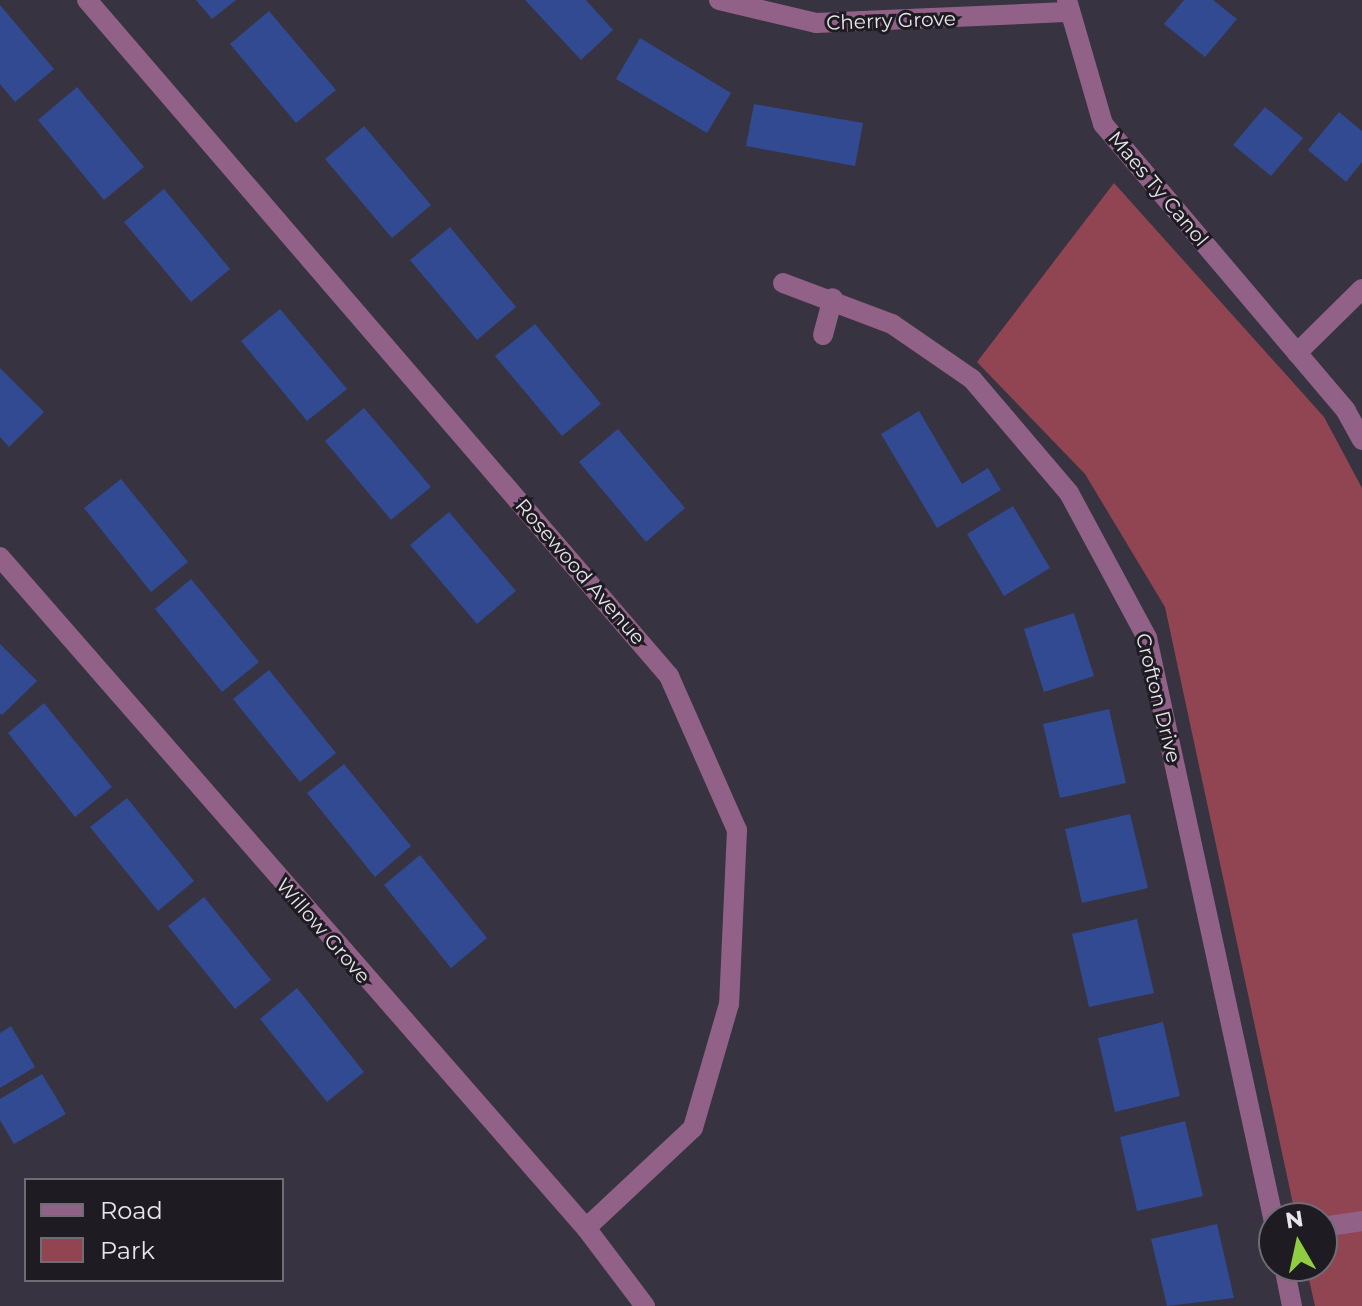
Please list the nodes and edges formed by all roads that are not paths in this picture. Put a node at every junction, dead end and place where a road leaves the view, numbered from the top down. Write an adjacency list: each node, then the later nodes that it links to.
1 (87, 0): 14 (street, Rosewood Avenue)
2 (719, 0): 3 (street, Cherry Grove)
3 (1066, 6): 8 (street, Maes Ty Canol)
4 (783, 283): 6 (street, Crofton Drive)
5 (1362, 289): 8 (street)
6 (833, 298): 7 (street); 11 (street, Crofton Drive)
7 (823, 335)
8 (1297, 353): 9 (street, Maes Ty Canol)
9 (1362, 440)
10 (0, 557): 14 (street, Willow Grove)
11 (1270, 1202)
12 (1362, 1221): 13 (street)
13 (1338, 1225)
14 (586, 1228): 16 (street, Willow Grove)
15 (1287, 1282): 17 (street)
16 (645, 1306)
17 (1292, 1306)

